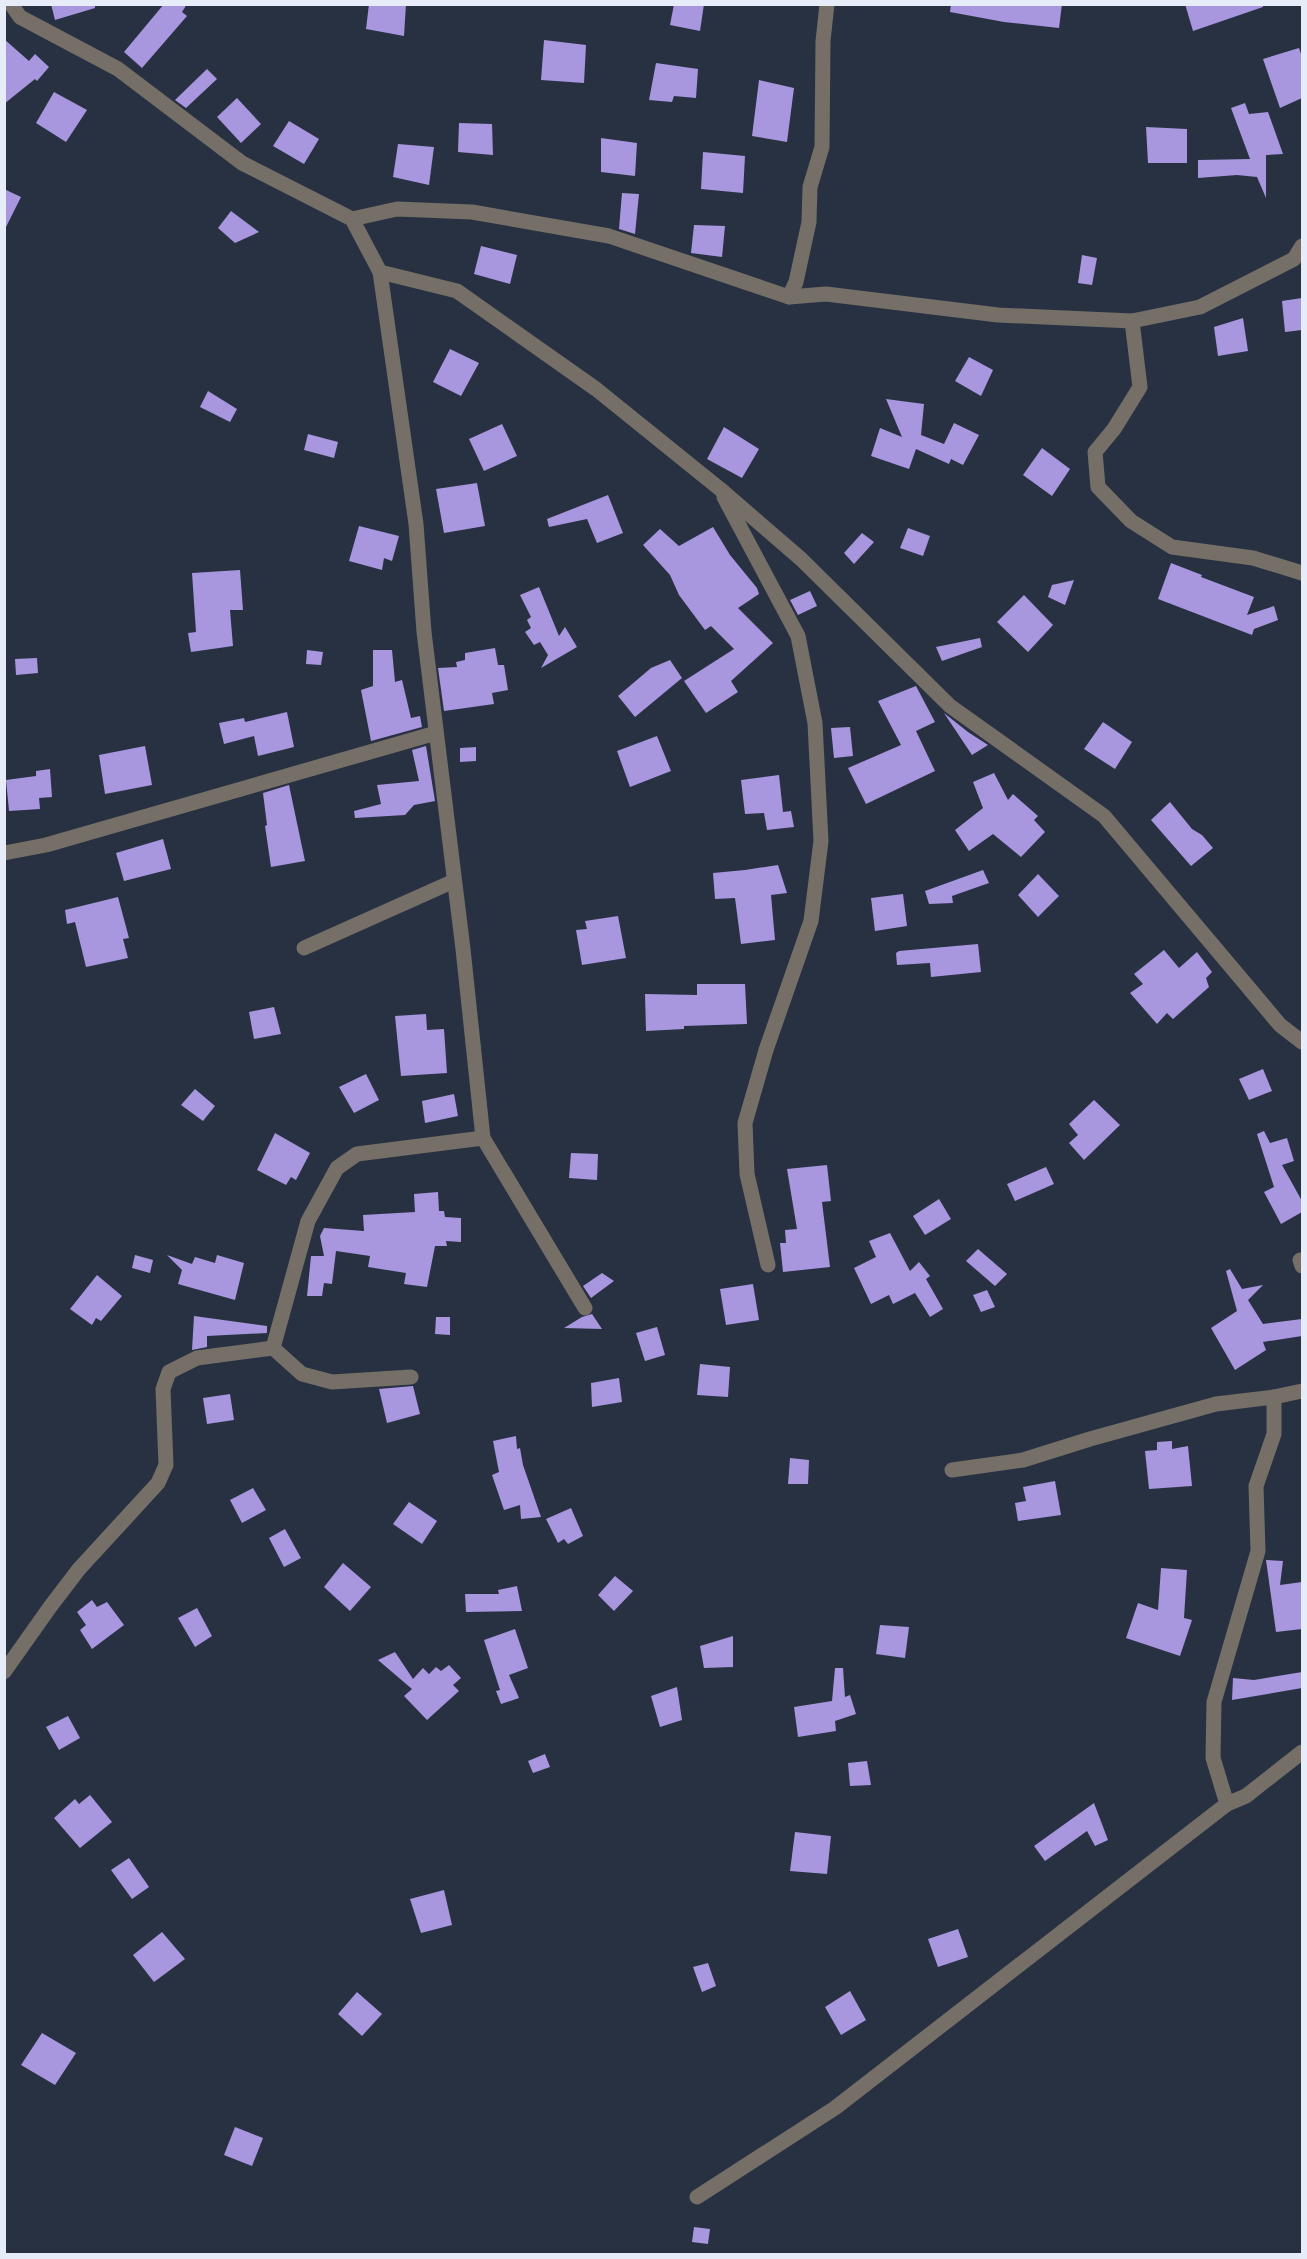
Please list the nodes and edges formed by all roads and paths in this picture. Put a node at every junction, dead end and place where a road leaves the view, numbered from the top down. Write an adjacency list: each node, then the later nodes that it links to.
1 (11, 4): 3 (street)
2 (827, 4): 6 (street)
3 (352, 219): 5 (street); 6 (street)
4 (1302, 246): 7 (street)
5 (380, 272): 8 (street); 10 (street)
6 (789, 297): 7 (street)
7 (1132, 321): 9 (street)
8 (720, 489): 14 (street); 16 (street)
9 (1302, 573)
10 (436, 732): 11 (street); 12 (street)
11 (4, 853)
12 (454, 881): 13 (street); 15 (street)
13 (304, 948)
14 (1302, 1042)
15 (483, 1138): 17 (street); 18 (street)
16 (768, 1265)
17 (585, 1308)
18 (273, 1348): 19 (street); 23 (street)
19 (411, 1377)
20 (1302, 1391): 21 (street)
21 (1274, 1397): 22 (street); 25 (street)
22 (952, 1470)
23 (4, 1672)
24 (1302, 1752): 25 (street)
25 (1227, 1804): 26 (street)
26 (697, 2197)

